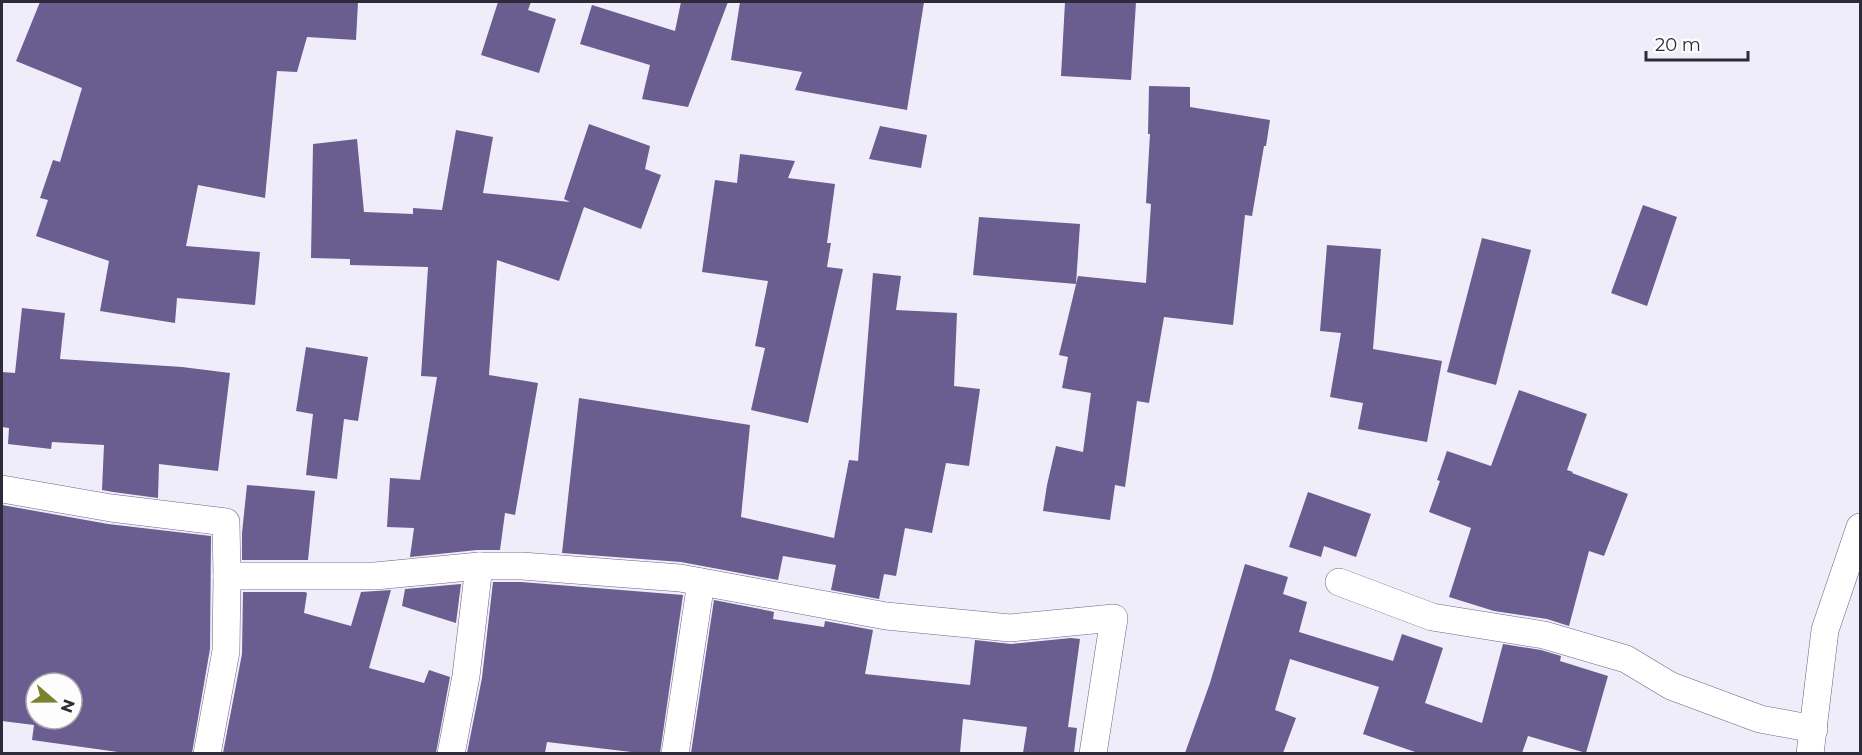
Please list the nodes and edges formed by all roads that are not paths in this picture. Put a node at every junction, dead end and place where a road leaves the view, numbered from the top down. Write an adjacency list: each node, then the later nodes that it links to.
1 (2, 489): 4 (street)
2 (1860, 527): 7 (street)
3 (479, 566): 4 (street); 5 (street); 9 (street)
4 (227, 576): 8 (street)
5 (701, 582): 10 (street); 11 (street)
6 (1339, 582): 7 (street)
7 (1812, 741)
8 (207, 753)
9 (451, 753)
10 (675, 753)
11 (1093, 753)

